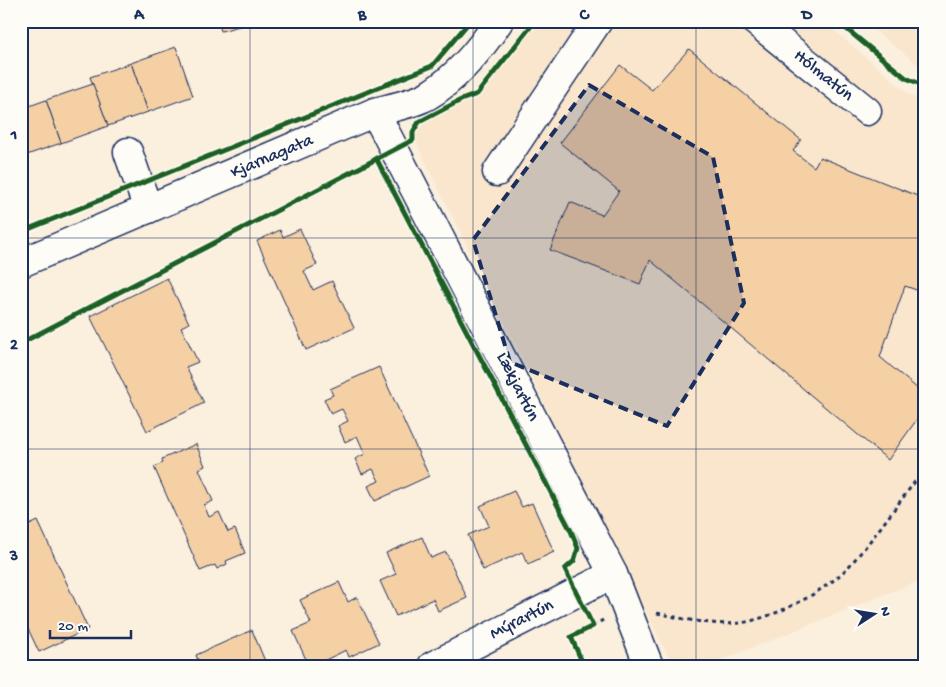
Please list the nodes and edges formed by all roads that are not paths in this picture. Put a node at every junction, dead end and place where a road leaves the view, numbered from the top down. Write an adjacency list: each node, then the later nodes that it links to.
1 (499, 21): 5 (street, Kjarnagata)
2 (598, 21): 7 (street)
3 (755, 21): 4 (street, Hólmatún)
4 (867, 111)
5 (375, 112): 8 (street, Kjarnagata); 10 (street, Lækjartún)
6 (128, 152): 8 (street)
7 (497, 172)
8 (148, 210): 9 (street, Kjarnagata)
9 (21, 263)
10 (613, 574): 11 (street, Mýrartún); 12 (street, Lækjartún)
11 (432, 666)
12 (649, 666)

